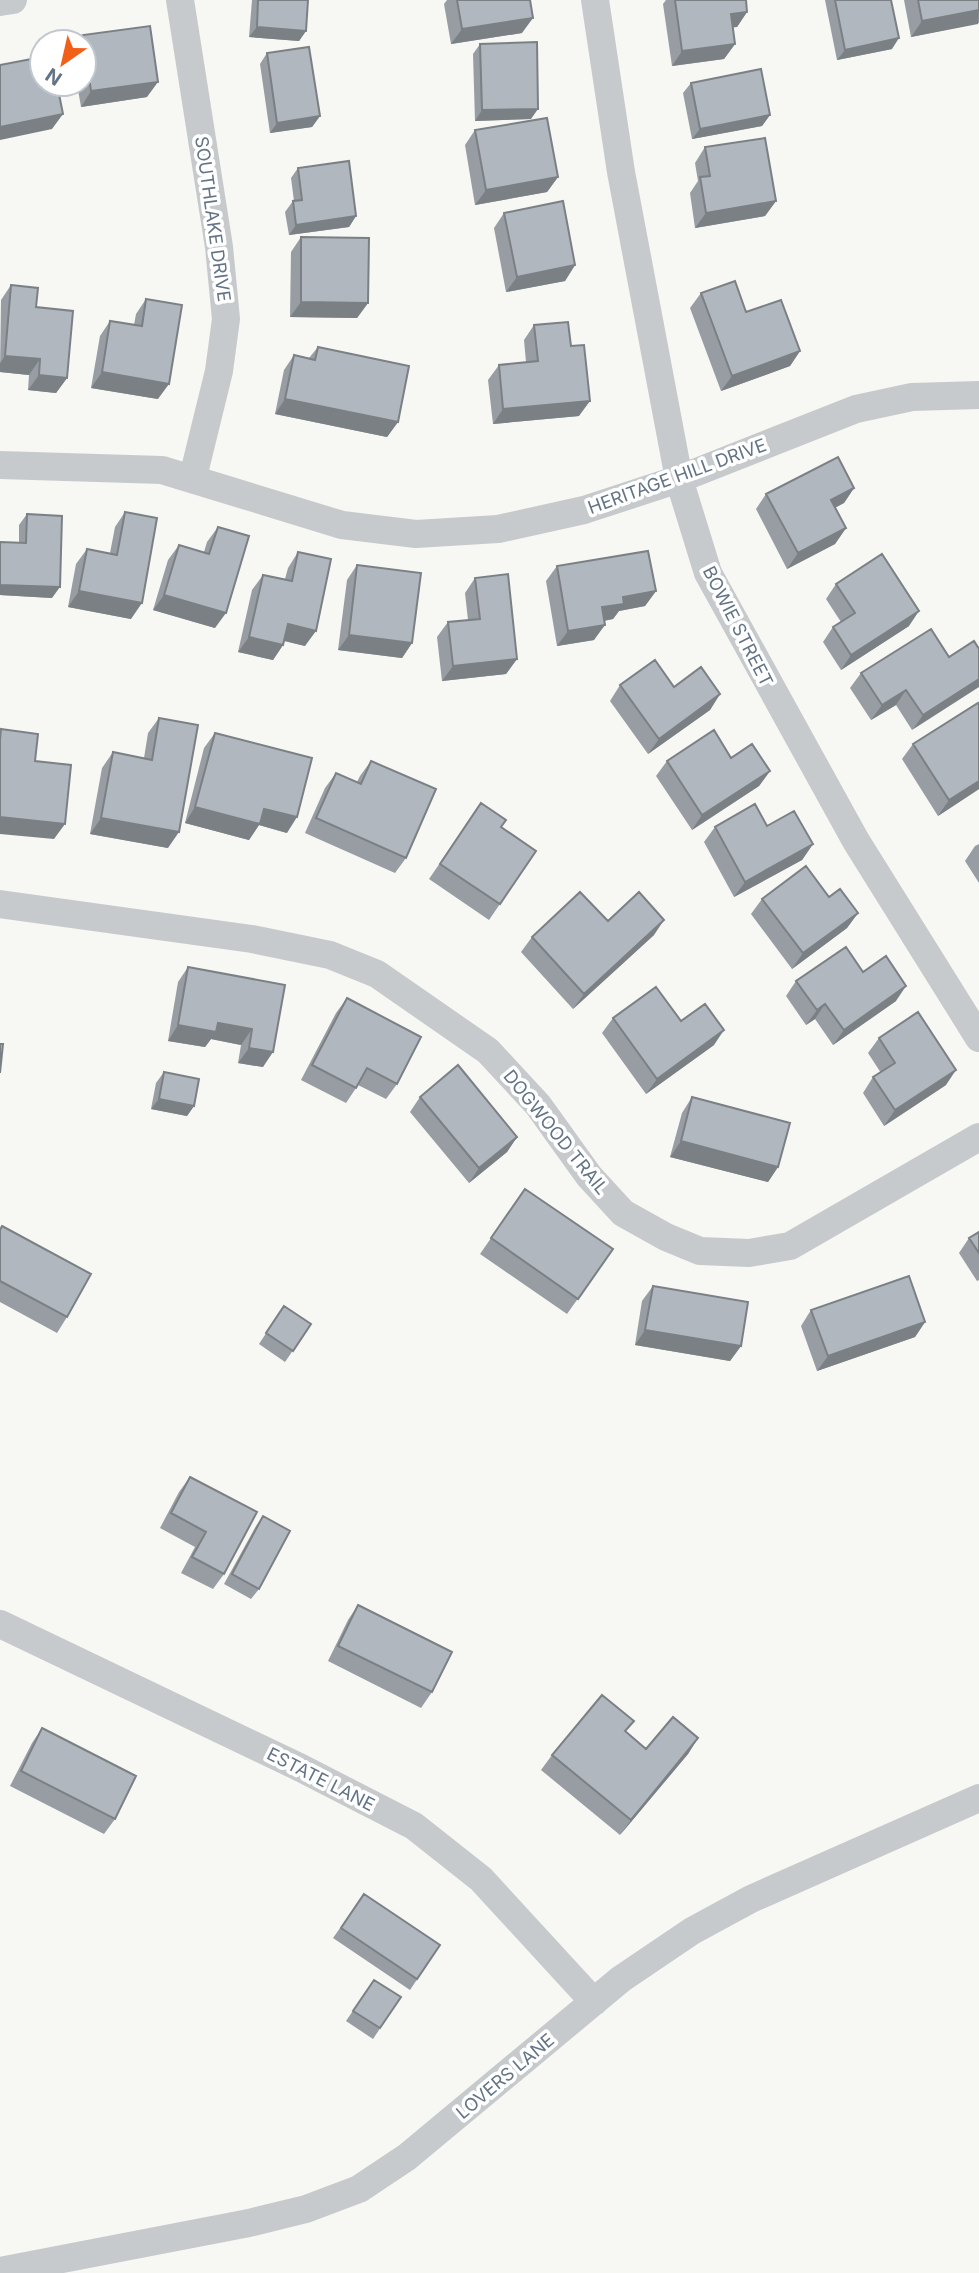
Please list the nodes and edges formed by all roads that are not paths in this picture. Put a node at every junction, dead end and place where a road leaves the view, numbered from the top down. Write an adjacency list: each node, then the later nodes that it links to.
1 (13, 0): 4 (street)
2 (180, 0): 7 (street, SOUTHLAKE DRIVE)
3 (594, 0): 8 (street, BOWIE STREET)
4 (0, 2)
5 (979, 395): 8 (street, HERITAGE HILL DRIVE)
6 (0, 465): 7 (street, HERITAGE HILL DRIVE)
7 (193, 477): 8 (street, HERITAGE HILL DRIVE)
8 (679, 480): 10 (street, BOWIE STREET)
9 (0, 904): 11 (street, DOGWOOD TRAIL)
10 (979, 1038)
11 (979, 1137)
12 (0, 1624): 14 (street, ESTATE LANE)
13 (979, 1798): 14 (street, LOVERS LANE)
14 (594, 2002): 15 (street, LOVERS LANE)
15 (0, 2271)

